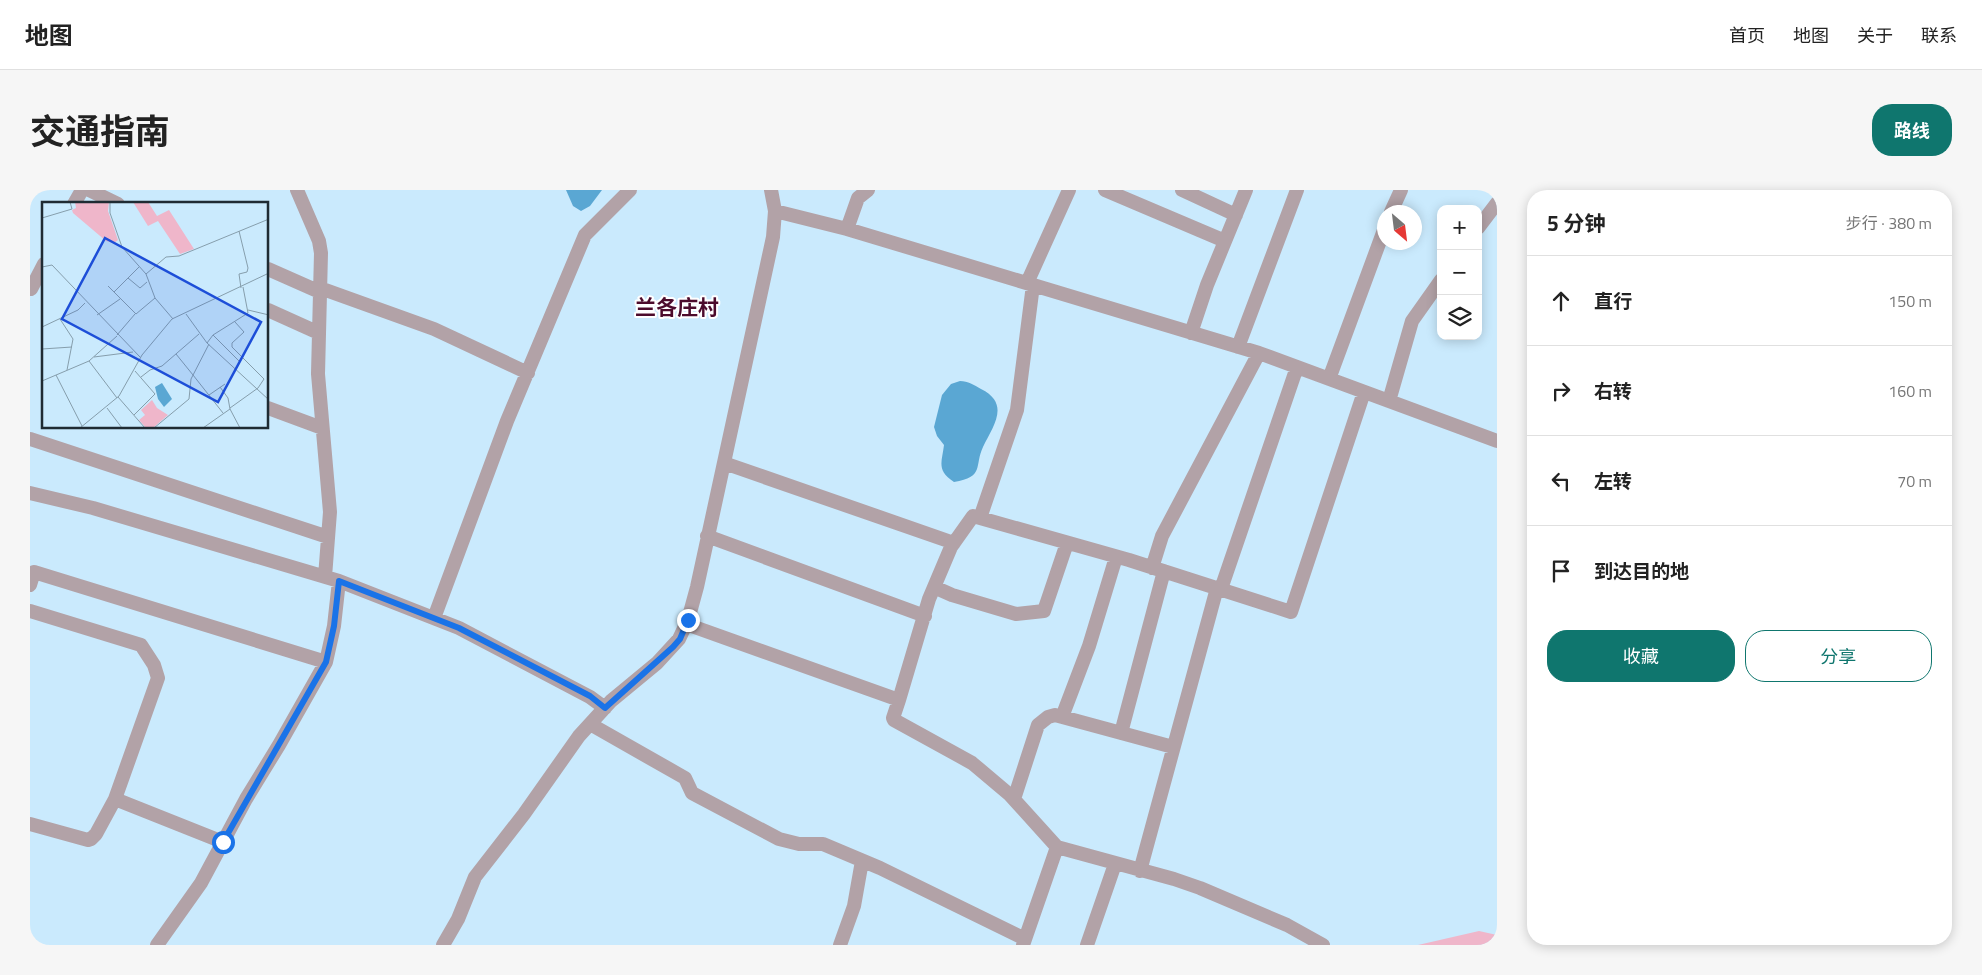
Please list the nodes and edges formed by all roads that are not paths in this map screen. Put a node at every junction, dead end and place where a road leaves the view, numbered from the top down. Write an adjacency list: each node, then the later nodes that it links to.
1 (82, 190): 13 (street)
2 (89, 190): 14 (street)
3 (297, 190): 28 (street)
4 (630, 190): 36 (street)
5 (771, 190): 17 (street)
6 (868, 190): 20 (street)
7 (1069, 190): 25 (street)
8 (1106, 190): 21 (street)
9 (1182, 190): 18 (street)
10 (1246, 190): 18 (street)
11 (1297, 190): 33 (street)
12 (1401, 190): 16 (street)
13 (75, 202)
14 (114, 202)
15 (1497, 204): 19 (street)
16 (1394, 205)
17 (776, 212): 20 (street); 44 (street)
18 (1236, 215): 21 (street)
19 (1482, 223)
20 (847, 229): 25 (street)
21 (1225, 241): 32 (street)
22 (1377, 249): 37 (street)
23 (42, 268): 27 (street)
24 (269, 270): 28 (street)
25 (1030, 284): 32 (street); 46 (street)
26 (1437, 286): 39 (street)
27 (30, 289): 29 (street)
28 (320, 290): 31 (street); 36 (street)
29 (42, 294)
30 (269, 310): 31 (street)
31 (319, 333): 41 (street)
32 (1191, 333): 33 (street)
33 (1238, 346): 34 (street)
34 (1259, 353): 35 (street); 52 (street)
35 (1297, 367): 37 (street); 57 (street)
36 (528, 373): 60 (street)
37 (1329, 379): 38 (street)
38 (1364, 392): 39 (street); 57 (street)
39 (1389, 401): 43 (street)
40 (269, 408): 41 (street)
41 (322, 428): 48 (street)
42 (30, 439): 48 (street)
43 (1497, 441)
44 (724, 463): 47 (street); 49 (street)
45 (30, 493): 53 (street)
46 (980, 518): 49 (street); 50 (street)
47 (707, 536): 59 (street); 61 (street)
48 (328, 537): 53 (street)
49 (954, 543): 56 (street)
50 (1067, 543): 51 (street); 56 (street)
51 (1116, 557): 52 (street); 65 (street)
52 (1158, 570): 57 (street); 67 (street)
53 (325, 577): 54 (street)
54 (339, 581): 60 (street); 62 (street)
55 (30, 585): 62 (street)
56 (934, 588): 59 (street)
57 (1219, 589): 68 (street)
58 (30, 611): 69 (street)
59 (924, 616): 63 (street)
60 (434, 618): 64 (street)
61 (686, 624): 63 (street); 64 (street)
62 (326, 662): 72 (street)
63 (899, 700): 70 (street)
64 (605, 708): 66 (street)
65 (1062, 717): 67 (street); 70 (street)
66 (590, 724): 74 (street); 79 (street)
67 (1121, 733): 68 (street)
68 (1173, 747): 76 (street)
69 (115, 799): 71 (street); 72 (street)
70 (1014, 799): 73 (street)
71 (30, 824)
72 (223, 842): 78 (street)
73 (1057, 847): 75 (street); 77 (street)
74 (862, 860): 77 (street); 80 (street)
75 (1115, 864): 76 (street); 81 (street)
76 (1140, 871): 82 (street)
77 (1024, 942)
78 (157, 945)
79 (443, 945)
80 (840, 945)
81 (1087, 945)
82 (1323, 945)

